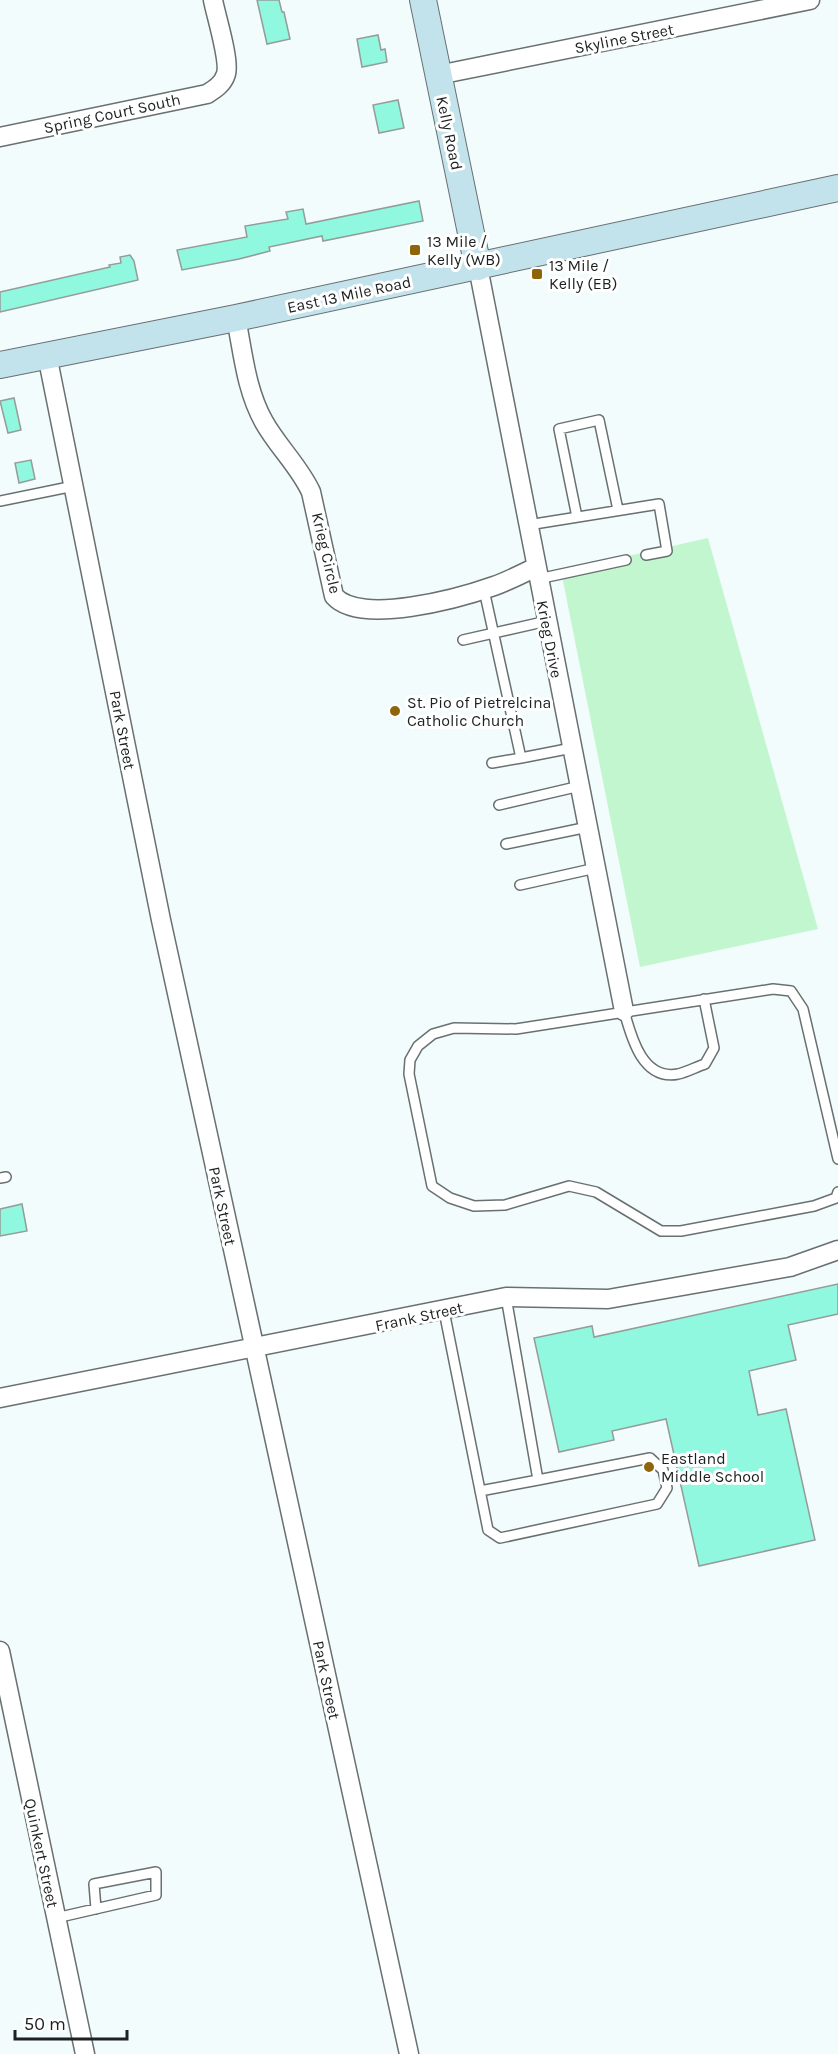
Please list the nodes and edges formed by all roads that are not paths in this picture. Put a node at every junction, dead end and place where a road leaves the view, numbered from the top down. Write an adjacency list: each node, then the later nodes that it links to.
1 (213, 0): 5 (street, Spring Court South)
2 (423, 0): 4 (main road, Kelly Road)
3 (810, 0): 4 (street, Skyline Street)
4 (438, 75): 7 (main road, Kelly Road)
5 (0, 137)
6 (838, 188): 7 (main road, East 13 Mile Road)
7 (478, 267): 8 (main road, East 13 Mile Road); 15 (street, Krieg Drive)
8 (236, 318): 9 (main road, East 13 Mile Road); 19 (street, Krieg Circle)
9 (47, 355): 10 (main road, East 13 Mile Road); 11 (street, Park Street)
10 (0, 365)
11 (74, 486): 12 (lane); 39 (street, Park Street)
12 (0, 501)
13 (618, 510): 14 (lane); 14 (lane); 16 (lane)
14 (577, 517): 15 (lane)
15 (528, 525): 18 (street, Krieg Drive)
16 (646, 555)
17 (626, 560): 18 (lane)
18 (537, 573): 19 (street, Krieg Circle); 20 (street, Krieg Drive)
19 (484, 590): 21 (lane)
20 (546, 621): 21 (lane); 23 (street, Krieg Drive)
21 (494, 633): 22 (lane); 24 (lane)
22 (463, 640)
23 (572, 748): 24 (lane); 26 (street, Krieg Drive)
24 (521, 758): 25 (lane)
25 (492, 763)
26 (580, 786): 27 (lane); 28 (street, Krieg Drive)
27 (499, 805)
28 (588, 827): 29 (lane); 30 (street, Krieg Drive)
29 (506, 844)
30 (596, 868): 31 (lane); 33 (street, Krieg Drive)
31 (520, 885)
32 (704, 999): 33 (lane); 33 (lane); 34 (lane)
33 (624, 1011): 35 (lane)
34 (838, 1159)
35 (838, 1192)
36 (838, 1250): 37 (street, Frank Street)
37 (506, 1297): 38 (street, Frank Street); 41 (lane)
38 (444, 1311): 39 (street, Frank Street); 42 (lane)
39 (254, 1348): 40 (street, Frank Street); 47 (street, Park Street)
40 (0, 1398)
41 (538, 1480): 42 (lane); 42 (lane)
42 (480, 1491)
43 (0, 1651): 45 (street, Quinkert Street)
44 (96, 1909): 44 (lane); 45 (lane)
45 (56, 1918): 46 (street, Quinkert Street)
46 (85, 2054)
47 (409, 2054)

